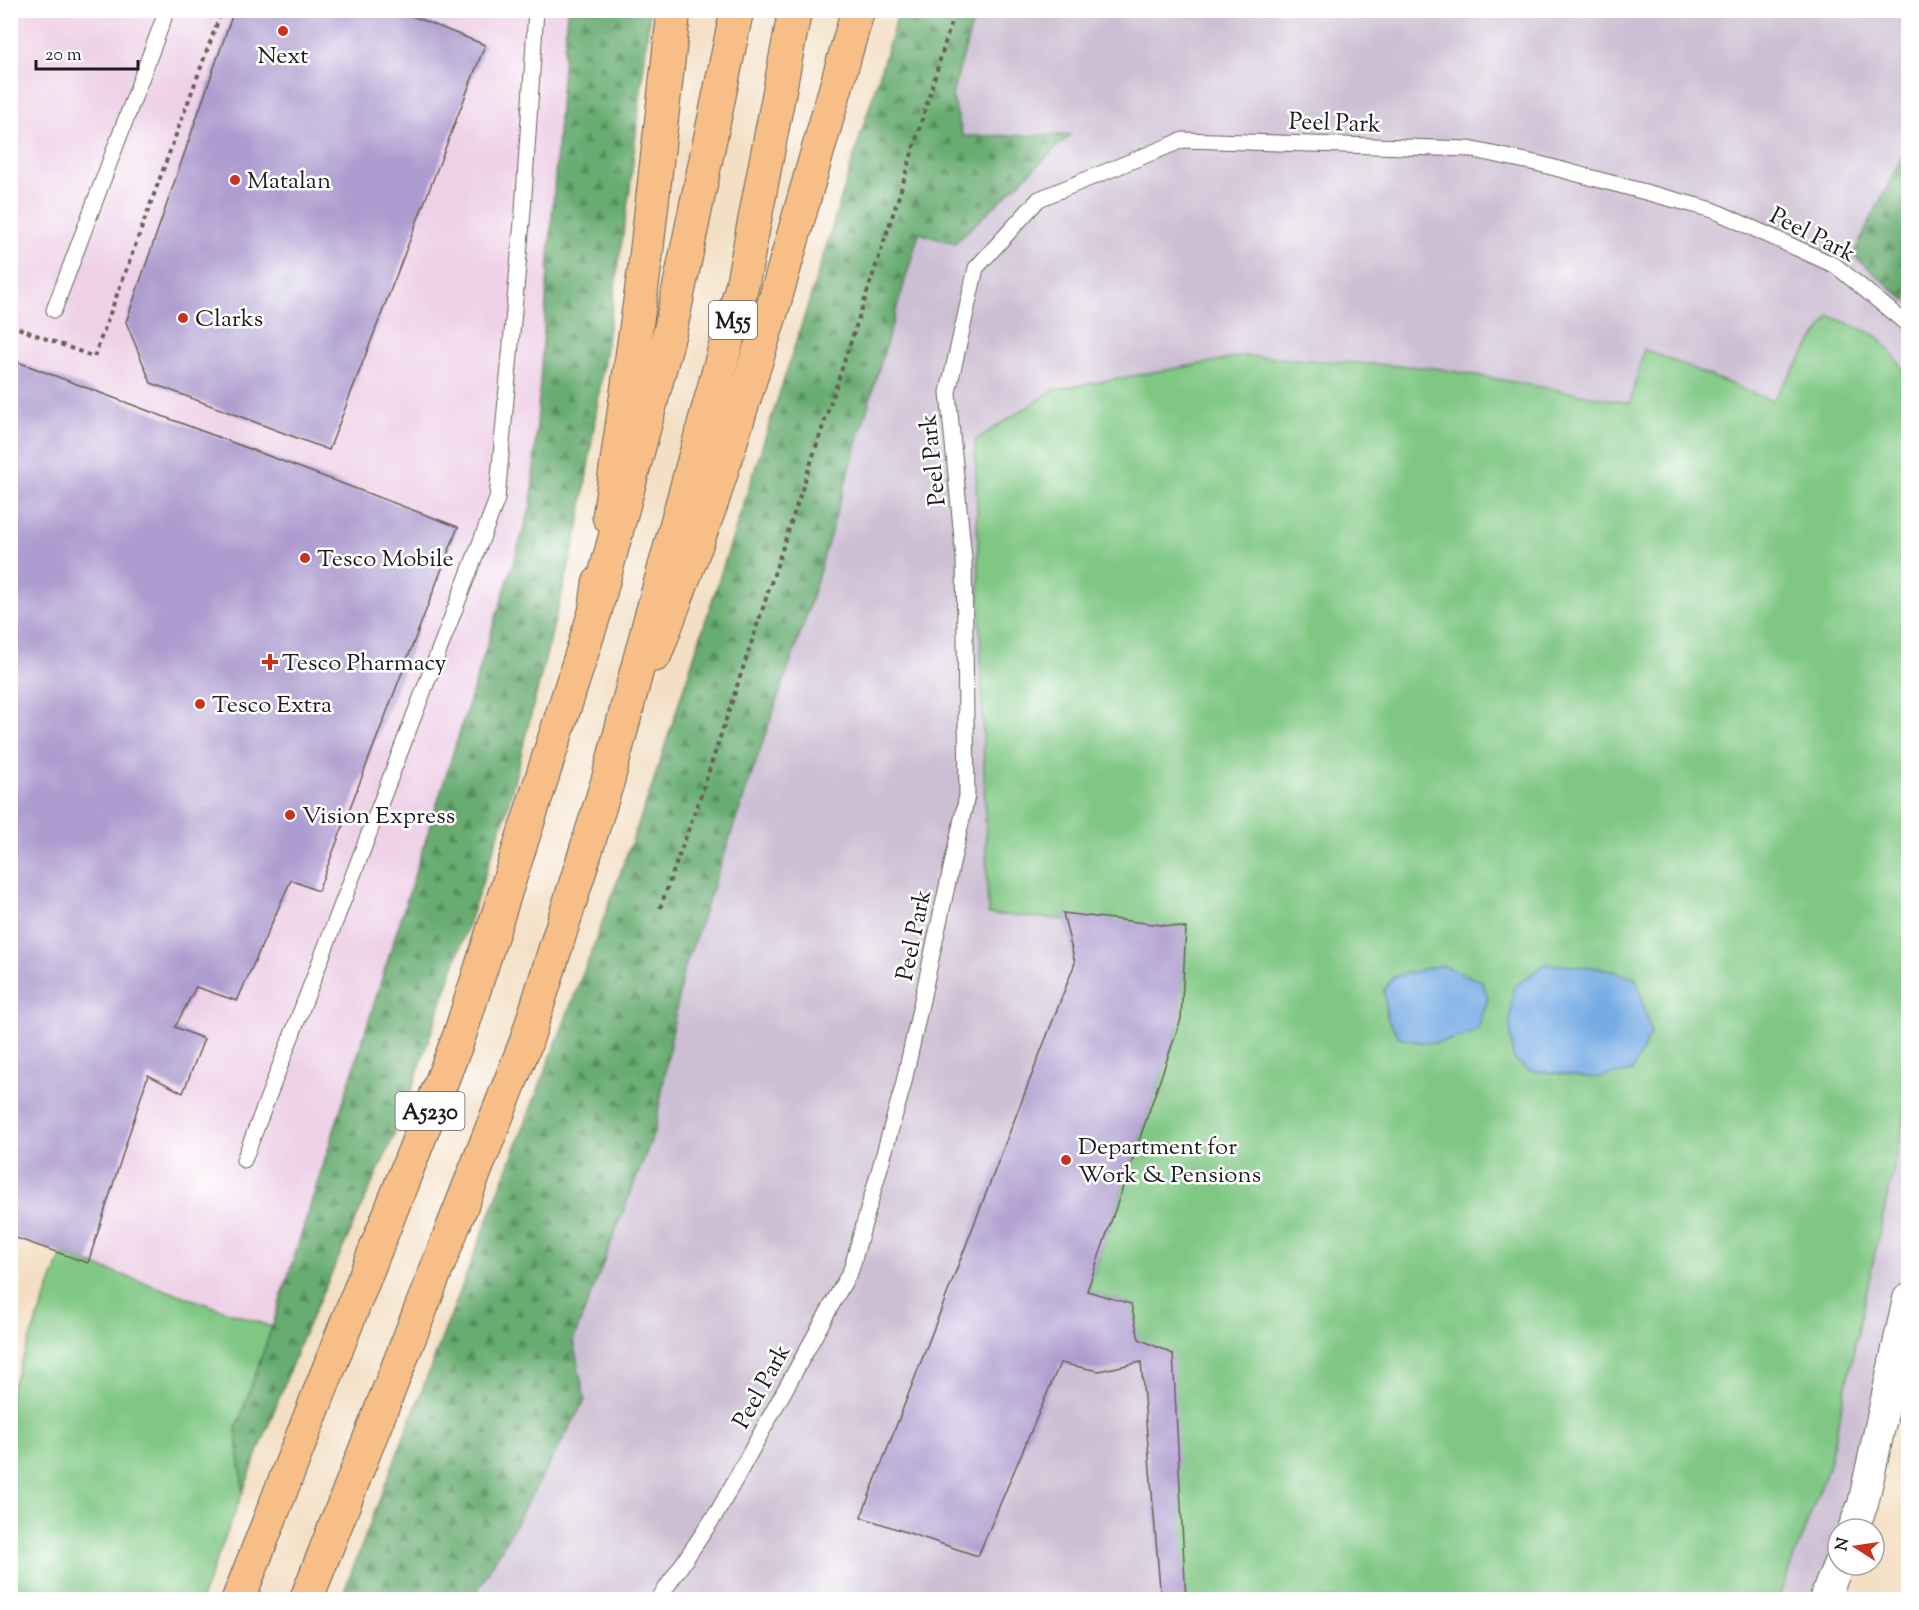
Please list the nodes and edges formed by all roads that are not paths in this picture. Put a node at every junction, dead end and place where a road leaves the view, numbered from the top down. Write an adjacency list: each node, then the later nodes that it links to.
1 (167, 10): 7 (lane)
2 (537, 10): 12 (lane)
3 (674, 10): 9 (main road)
4 (737, 10): 9 (main road, M55)
5 (795, 10): 10 (main road, M55)
6 (858, 10): 11 (main road)
7 (54, 310)
8 (1908, 325): 18 (lane, Peel Park)
9 (595, 612): 16 (main road, A5230)
10 (649, 624): 11 (main road, A5230)
11 (604, 792): 17 (main road, A5230)
12 (244, 1160)
13 (1908, 1299): 14 (street)
14 (1858, 1517)
15 (1833, 1577): 19 (street)
16 (238, 1599)
17 (306, 1599)
18 (658, 1599)
19 (1824, 1599)

